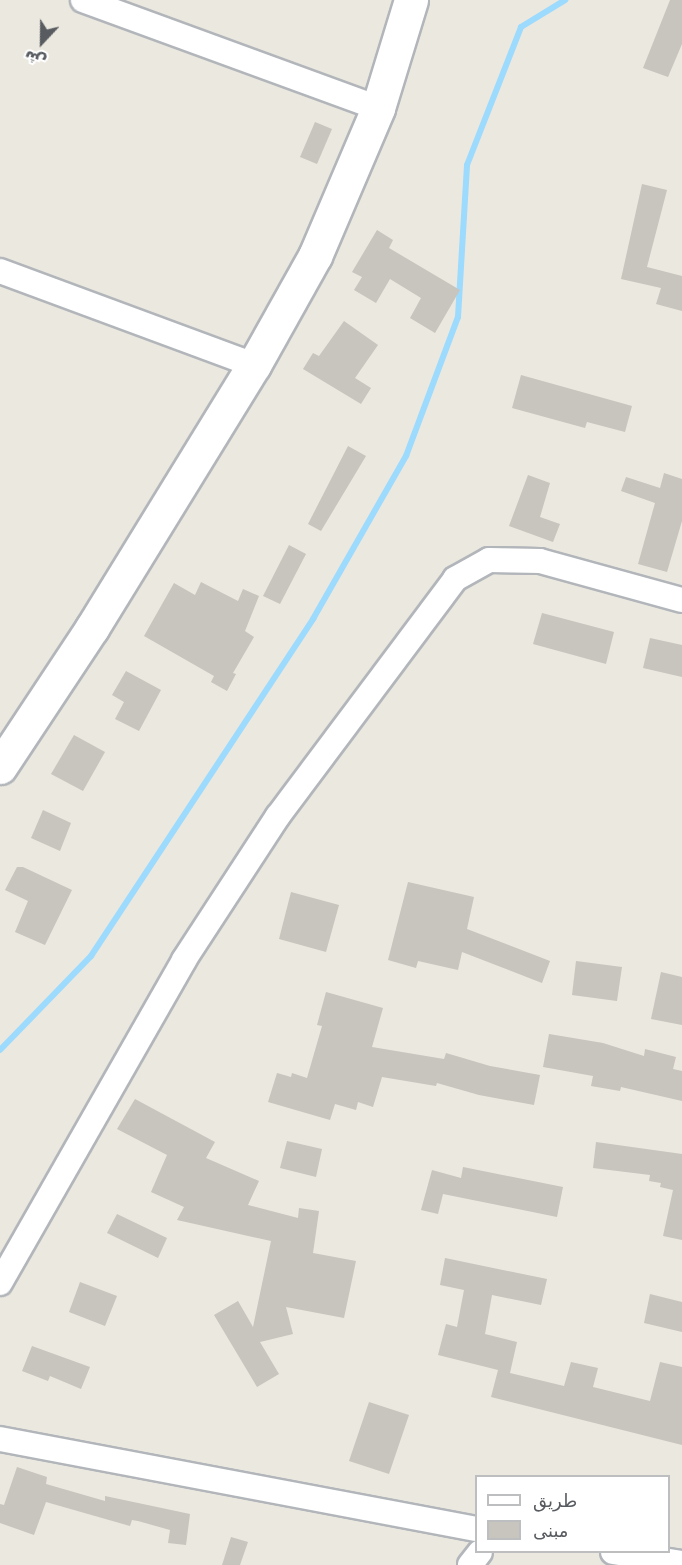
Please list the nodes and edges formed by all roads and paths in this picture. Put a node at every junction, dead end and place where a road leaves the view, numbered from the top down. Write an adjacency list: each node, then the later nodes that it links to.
1 (83, 0): 3 (street)
2 (411, 0): 3 (main road)
3 (378, 108): 5 (main road)
4 (0, 271): 5 (street)
5 (254, 365): 7 (main road)
6 (682, 600): 8 (street)
7 (0, 767)
8 (0, 1283)
9 (0, 1439): 10 (street)
10 (475, 1529)
11 (624, 1553): 12 (street)
12 (682, 1563)

